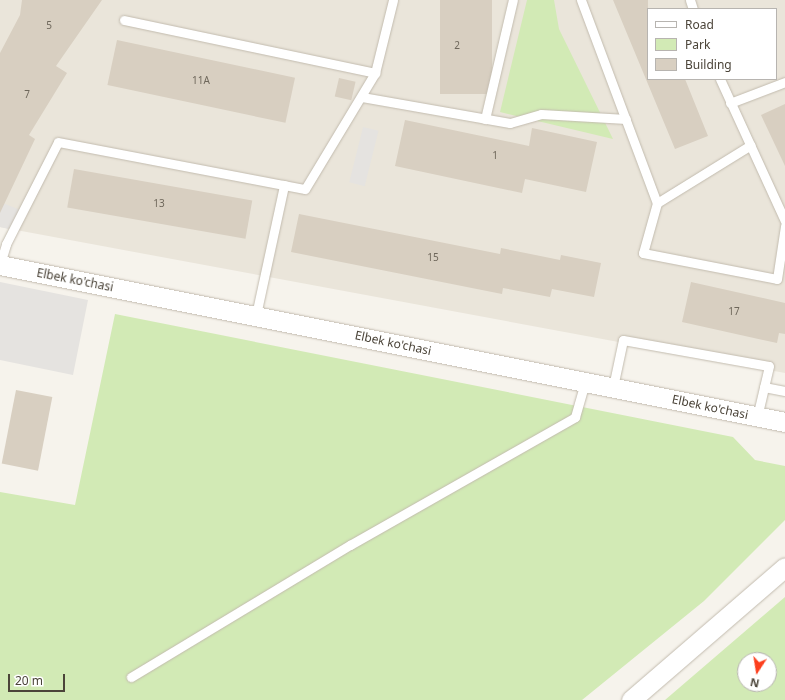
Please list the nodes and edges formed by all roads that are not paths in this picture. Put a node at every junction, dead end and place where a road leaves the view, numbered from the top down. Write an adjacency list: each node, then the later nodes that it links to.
1 (393, 0): 5 (lane)
2 (513, 0): 10 (lane)
3 (581, 0): 11 (lane)
4 (124, 20): 5 (lane)
5 (375, 73): 8 (lane)
6 (720, 80): 9 (lane)
7 (785, 82): 9 (lane)
8 (362, 97): 10 (lane); 13 (lane)
9 (730, 103): 12 (lane)
10 (485, 119): 11 (lane)
11 (626, 119): 14 (lane)
12 (751, 145): 14 (lane); 15 (lane)
13 (284, 185): 17 (lane); 18 (lane)
14 (657, 203): 16 (lane)
15 (785, 221)
16 (785, 226)
17 (0, 264): 18 (street, Elbek ko'chasi)
18 (256, 315): 19 (street, Elbek ko'chasi)
19 (585, 382): 20 (street, Elbek ko'chasi); 26 (lane)
20 (613, 387): 21 (lane); 23 (street, Elbek ko'chasi)
21 (764, 387): 22 (lane); 23 (lane)
22 (785, 391)
23 (757, 417): 24 (street, Elbek ko'chasi)
24 (785, 422)
25 (785, 567): 27 (street)
26 (131, 677)
27 (631, 700)

